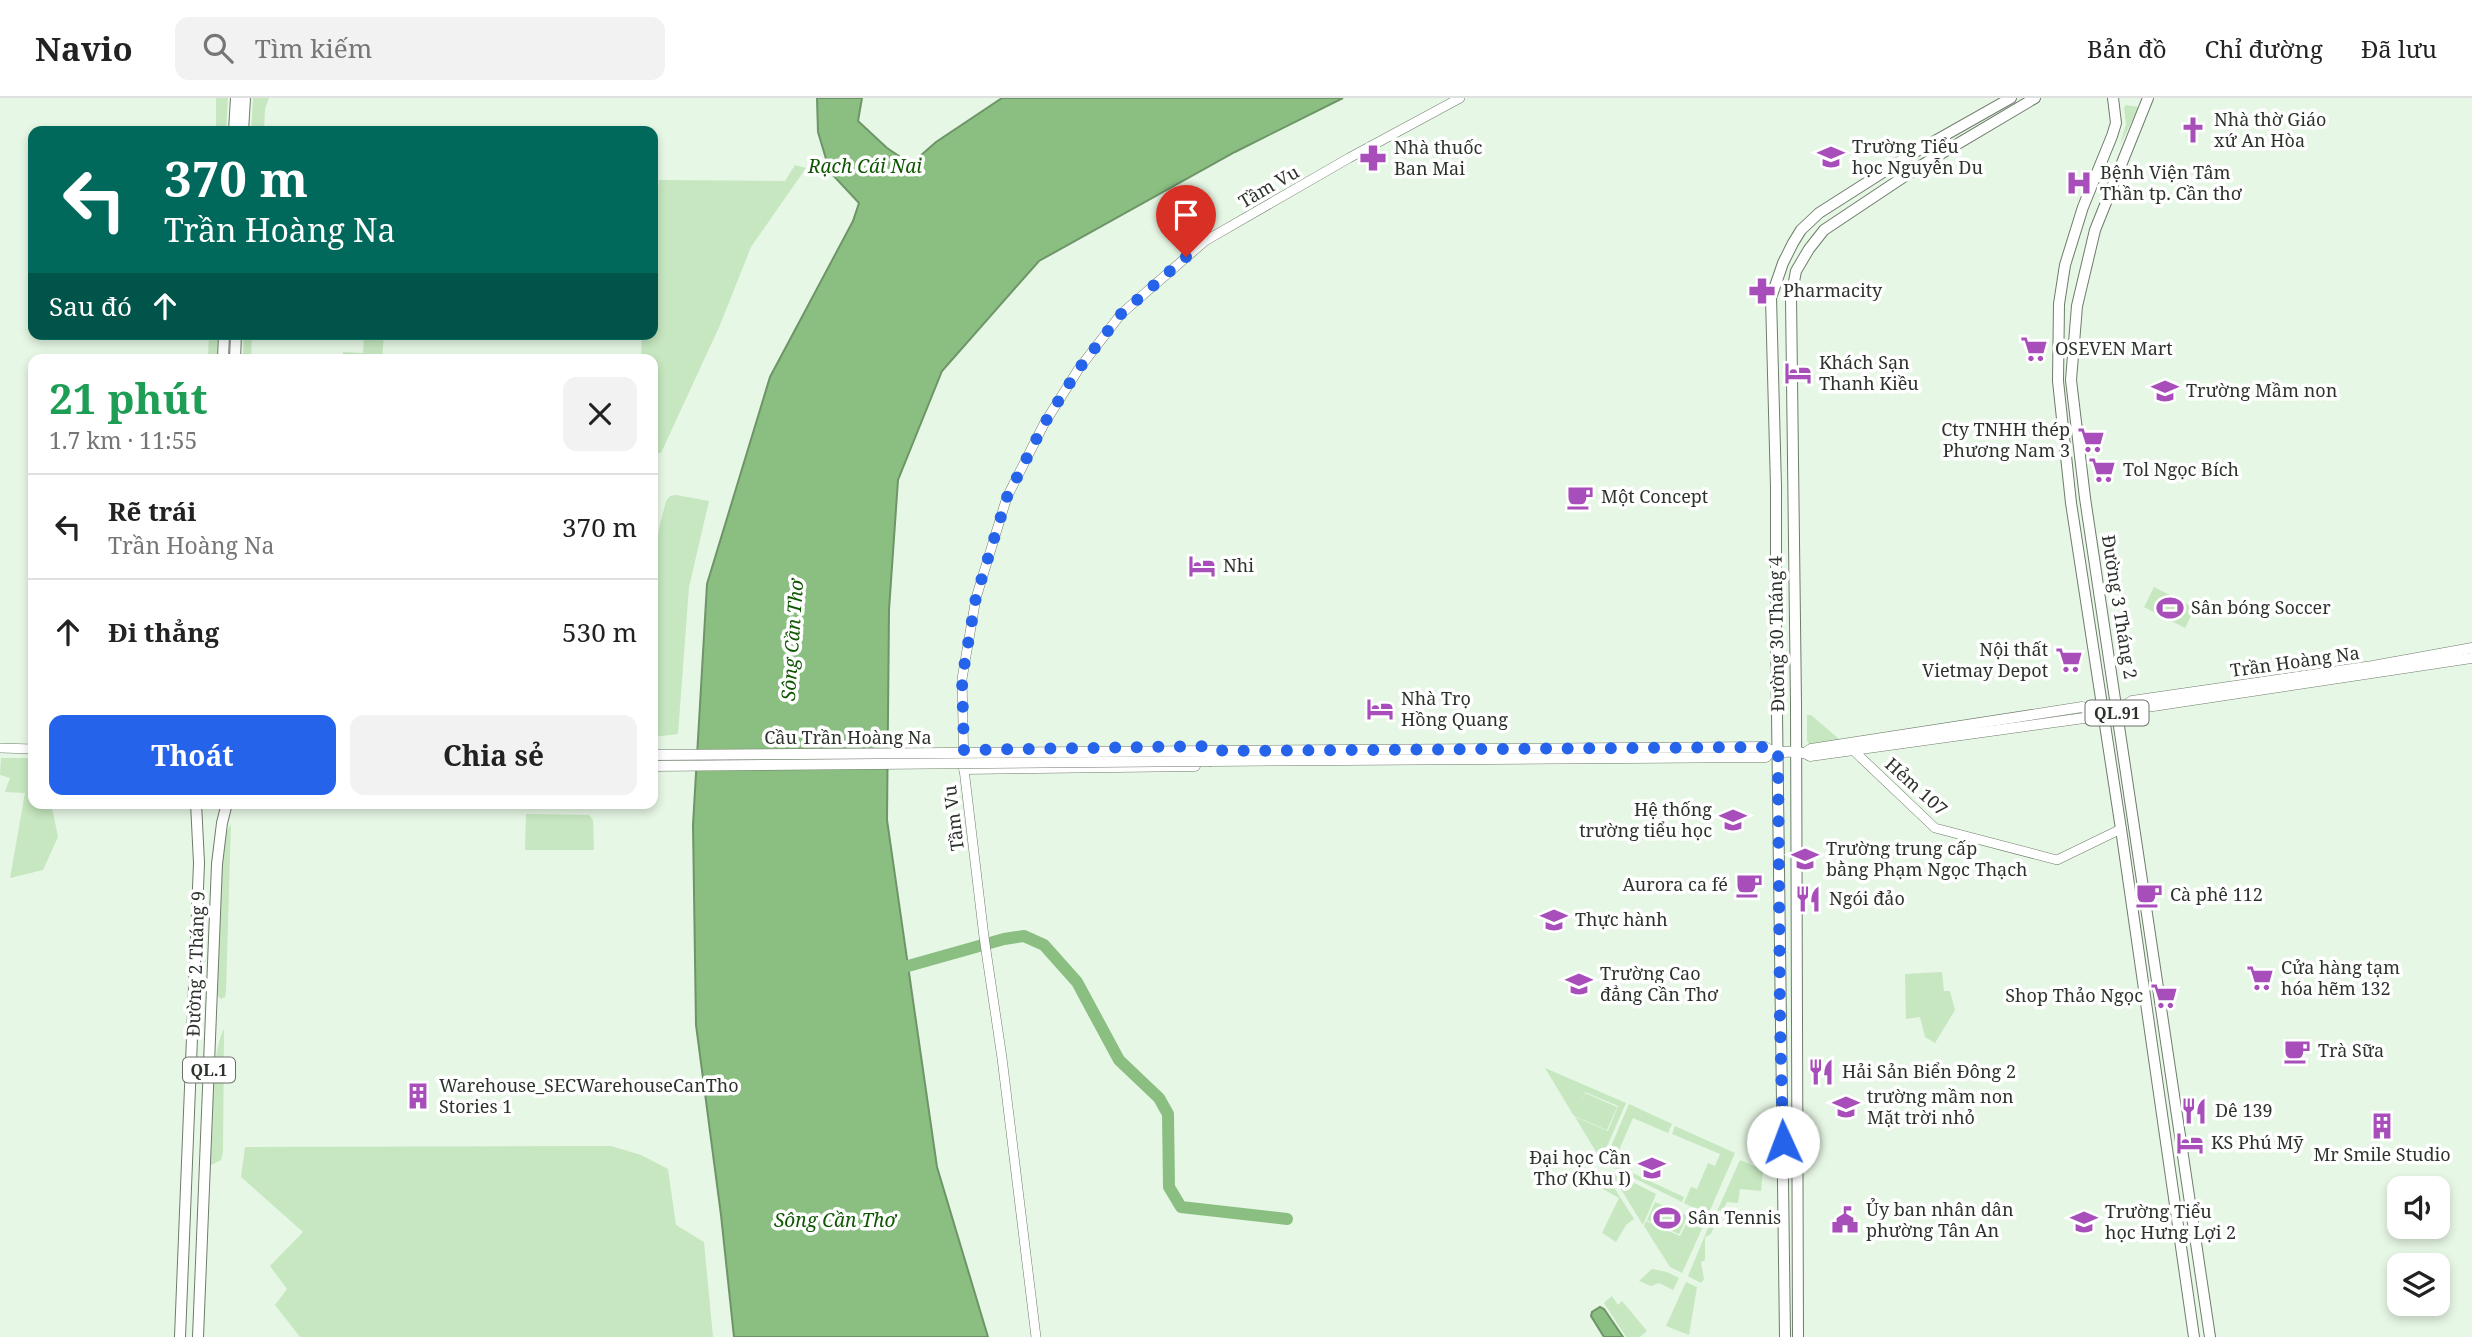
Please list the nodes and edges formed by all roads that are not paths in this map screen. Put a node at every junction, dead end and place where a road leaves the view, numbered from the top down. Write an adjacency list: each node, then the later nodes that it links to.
1 (236, 98): 8 (main road)
2 (245, 98): 9 (main road)
3 (1460, 98): 18 (street, Tầm Vu)
4 (2011, 98): 10 (main road, Đường 30 Tháng 4)
5 (2035, 98): 11 (main road, Đường 30 Tháng 4)
6 (2113, 98): 15 (main road, Đường 3 Tháng 2 / QL.91)
7 (2148, 98): 14 (main road, Đường 3 Tháng 2 / QL.91)
8 (233, 126)
9 (243, 126)
10 (1910, 155): 11 (main road); 20 (main road, Đường 30 Tháng 4)
11 (1917, 168): 21 (main road, Đường 30 Tháng 4)
12 (2472, 648): 14 (main road, Trần Hoàng Na)
13 (2472, 658): 14 (main road, Trần Hoàng Na)
14 (2120, 707): 15 (main road, Trần Hoàng Na); 29 (main road, Đường 3 Tháng 2 / QL.91)
15 (2097, 710): 19 (main road, Trần Hoàng Na); 21 (main road, Trần Hoàng Na); 28 (main road, Đường 3 Tháng 2 / QL.91)
16 (0, 748): 17 (street)
17 (28, 749)
18 (964, 750): 23 (main road); 25 (street, Tầm Vu)
19 (1854, 751): 21 (main road, Trần Hoàng Na); 28 (street, Hẻm 107)
20 (1775, 752): 21 (main road, Trần Hoàng Na); 23 (main road, Trần Hoàng Na); 31 (main road, Đường 30 Tháng 4)
21 (1800, 753): 32 (main road, Đường 30 Tháng 4)
22 (658, 755): 23 (main road, Cầu Trần Hoàng Na, bridge)
23 (1217, 756): 24 (main road, Cầu Trần Hoàng Na, bridge); 25 (main road)
24 (658, 766)
25 (964, 769): 37 (street, Tầm Vu)
26 (196, 809): 35 (main road, Đường 2 Tháng 9 / QL.1)
27 (226, 809): 36 (main road, Đường 2 Tháng 9 / QL.1)
28 (2121, 829): 30 (main road, Đường 3 Tháng 2 / QL.91)
29 (2180, 1144): 30 (main road); 33 (main road, Đường 3 Tháng 2 / QL.91)
30 (2166, 1146): 34 (main road, Đường 3 Tháng 2 / QL.91)
31 (1784, 1166): 32 (main road); 38 (main road, Đường 30 Tháng 4)
32 (1797, 1166): 39 (main road, Đường 30 Tháng 4)
33 (2186, 1174): 34 (main road); 41 (main road, Đường 3 Tháng 2 / QL.91)
34 (2170, 1178): 40 (main road, Đường 3 Tháng 2 / QL.91)
35 (180, 1337)
36 (198, 1337)
37 (1036, 1337)
38 (1785, 1337)
39 (1798, 1337)
40 (2193, 1337)
41 (2210, 1337)

